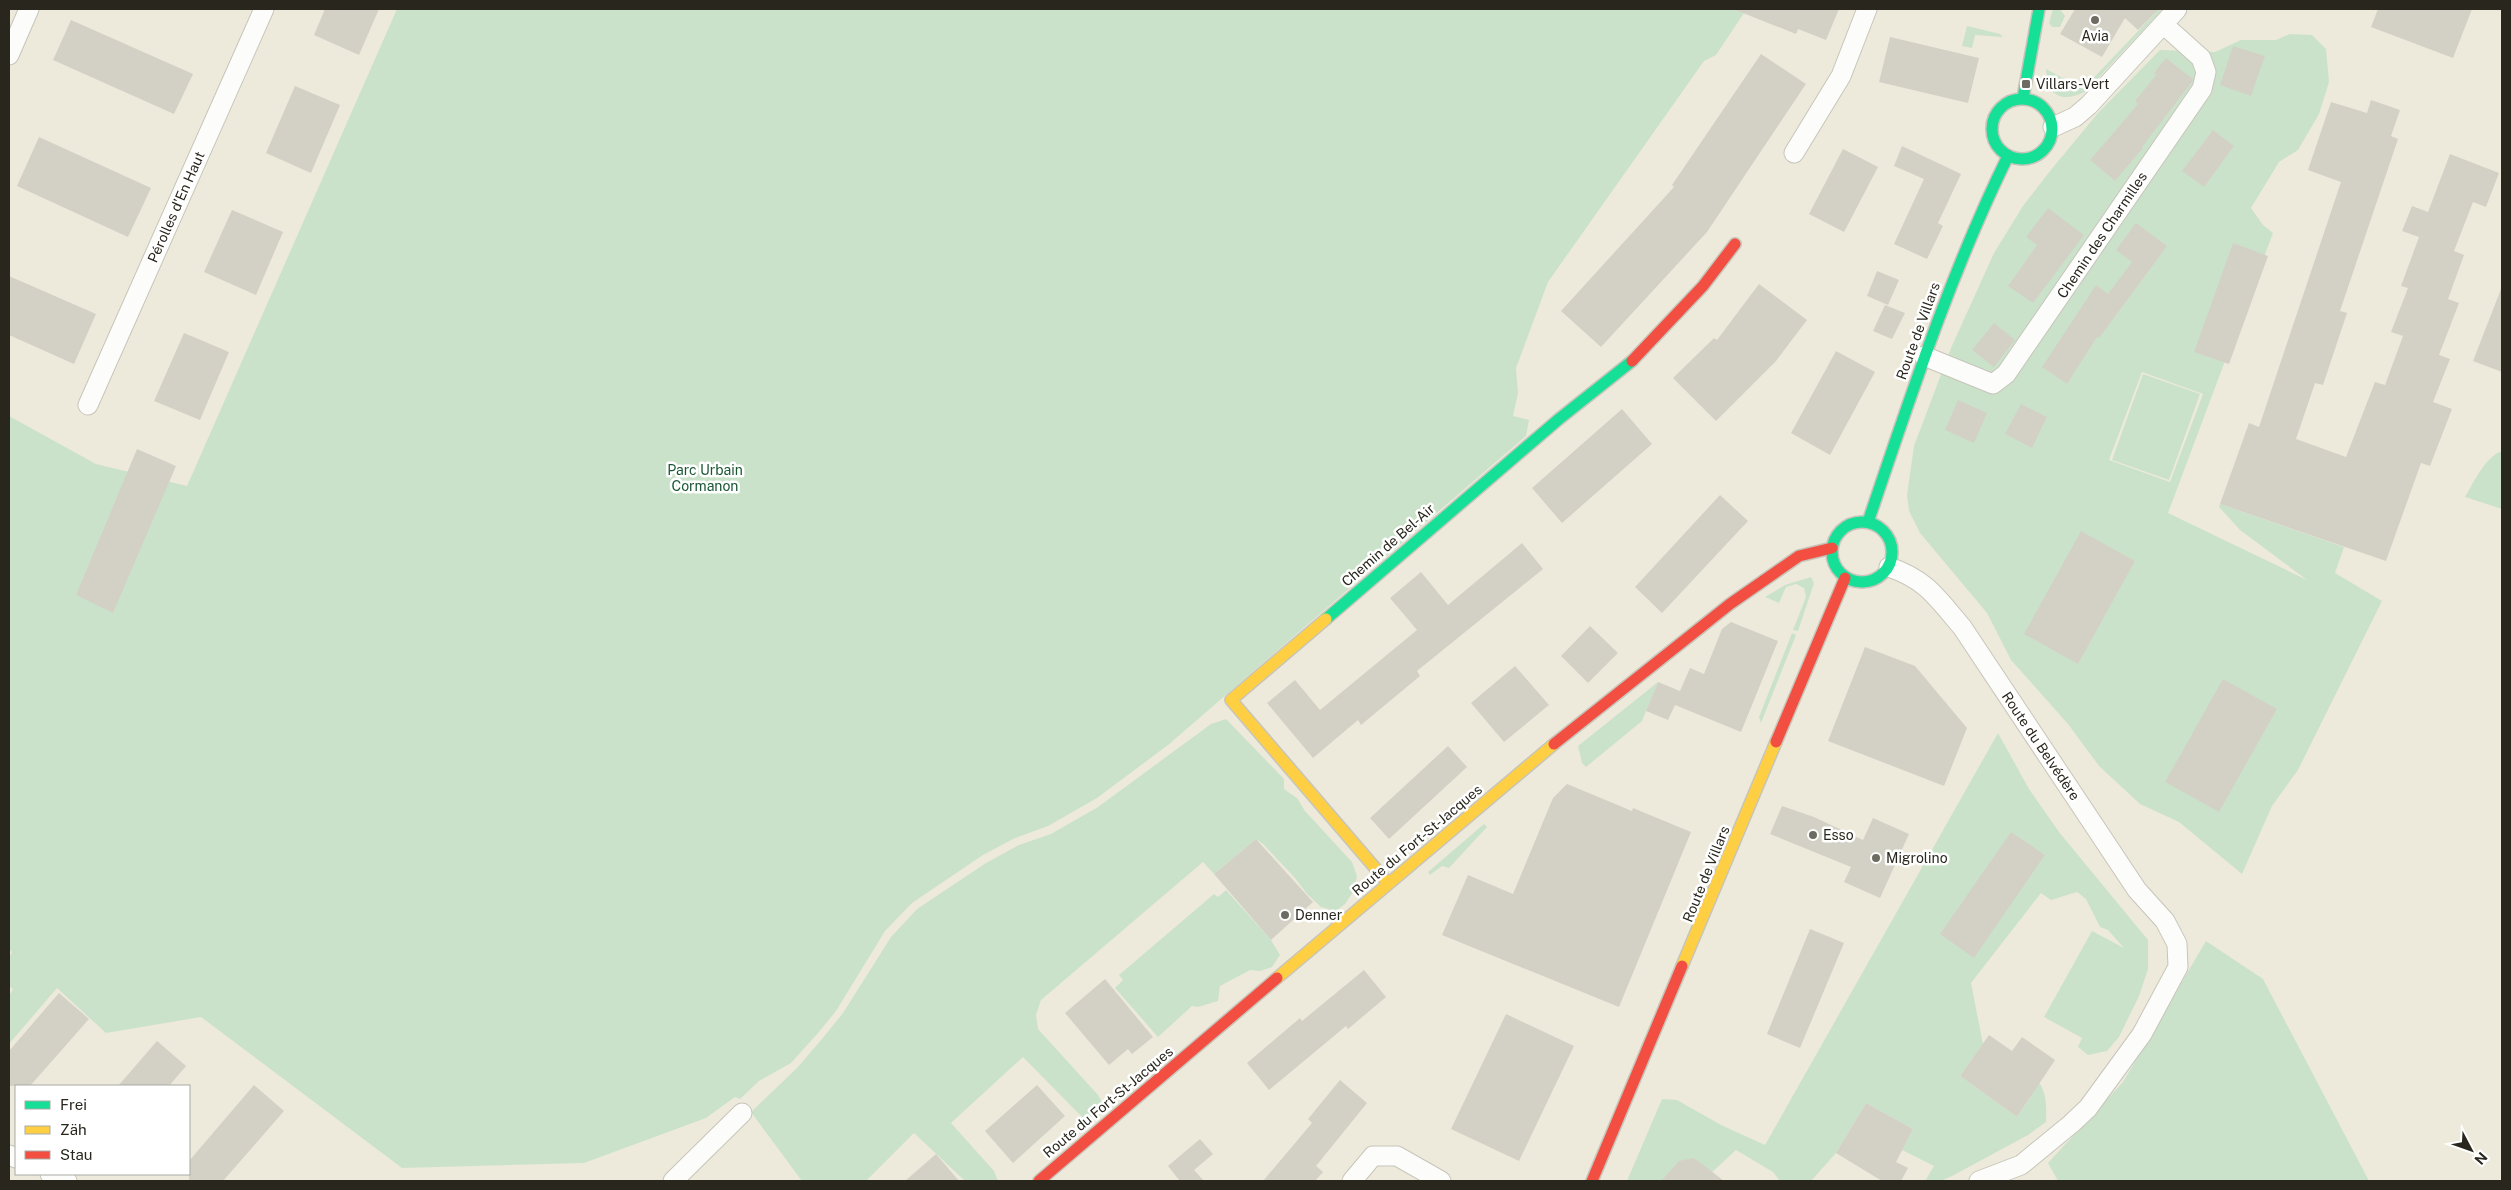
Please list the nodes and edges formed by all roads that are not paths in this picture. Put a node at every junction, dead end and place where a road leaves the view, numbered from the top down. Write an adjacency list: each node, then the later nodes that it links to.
1 (29, 9): 7 (street)
2 (264, 9): 14 (street, Pérolles d'En Haut)
3 (1867, 9): 10 (street)
4 (2039, 9): 8 (street)
5 (2177, 9): 6 (street)
6 (2163, 24): 9 (street); 13 (street, Chemin des Charmilles)
7 (9, 55)
8 (2024, 98): 9 (street); 11 (street)
9 (2052, 127): 11 (street)
10 (1794, 153)
11 (2008, 156): 13 (street, Route de Villars)
12 (1735, 244): 19 (street, Chemin de Bel-Air)
13 (1924, 356): 15 (street, Route de Villars)
14 (88, 405)
15 (1868, 522): 16 (street); 17 (street)
16 (1832, 548): 18 (street); 19 (street, Route du Fort-St-Jacques)
17 (1888, 567): 18 (street); 28 (street, Route du Belvédère)
18 (1846, 578): 27 (street, Route de Villars)
19 (1388, 883): 24 (street, Route du Fort-St-Jacques)
20 (742, 1113): 23 (street)
21 (52, 1175): 22 (street)
22 (67, 1181)
23 (672, 1181)
24 (1039, 1181)
25 (1352, 1181): 26 (street)
26 (1441, 1181)
27 (1592, 1181)
28 (1979, 1181)

